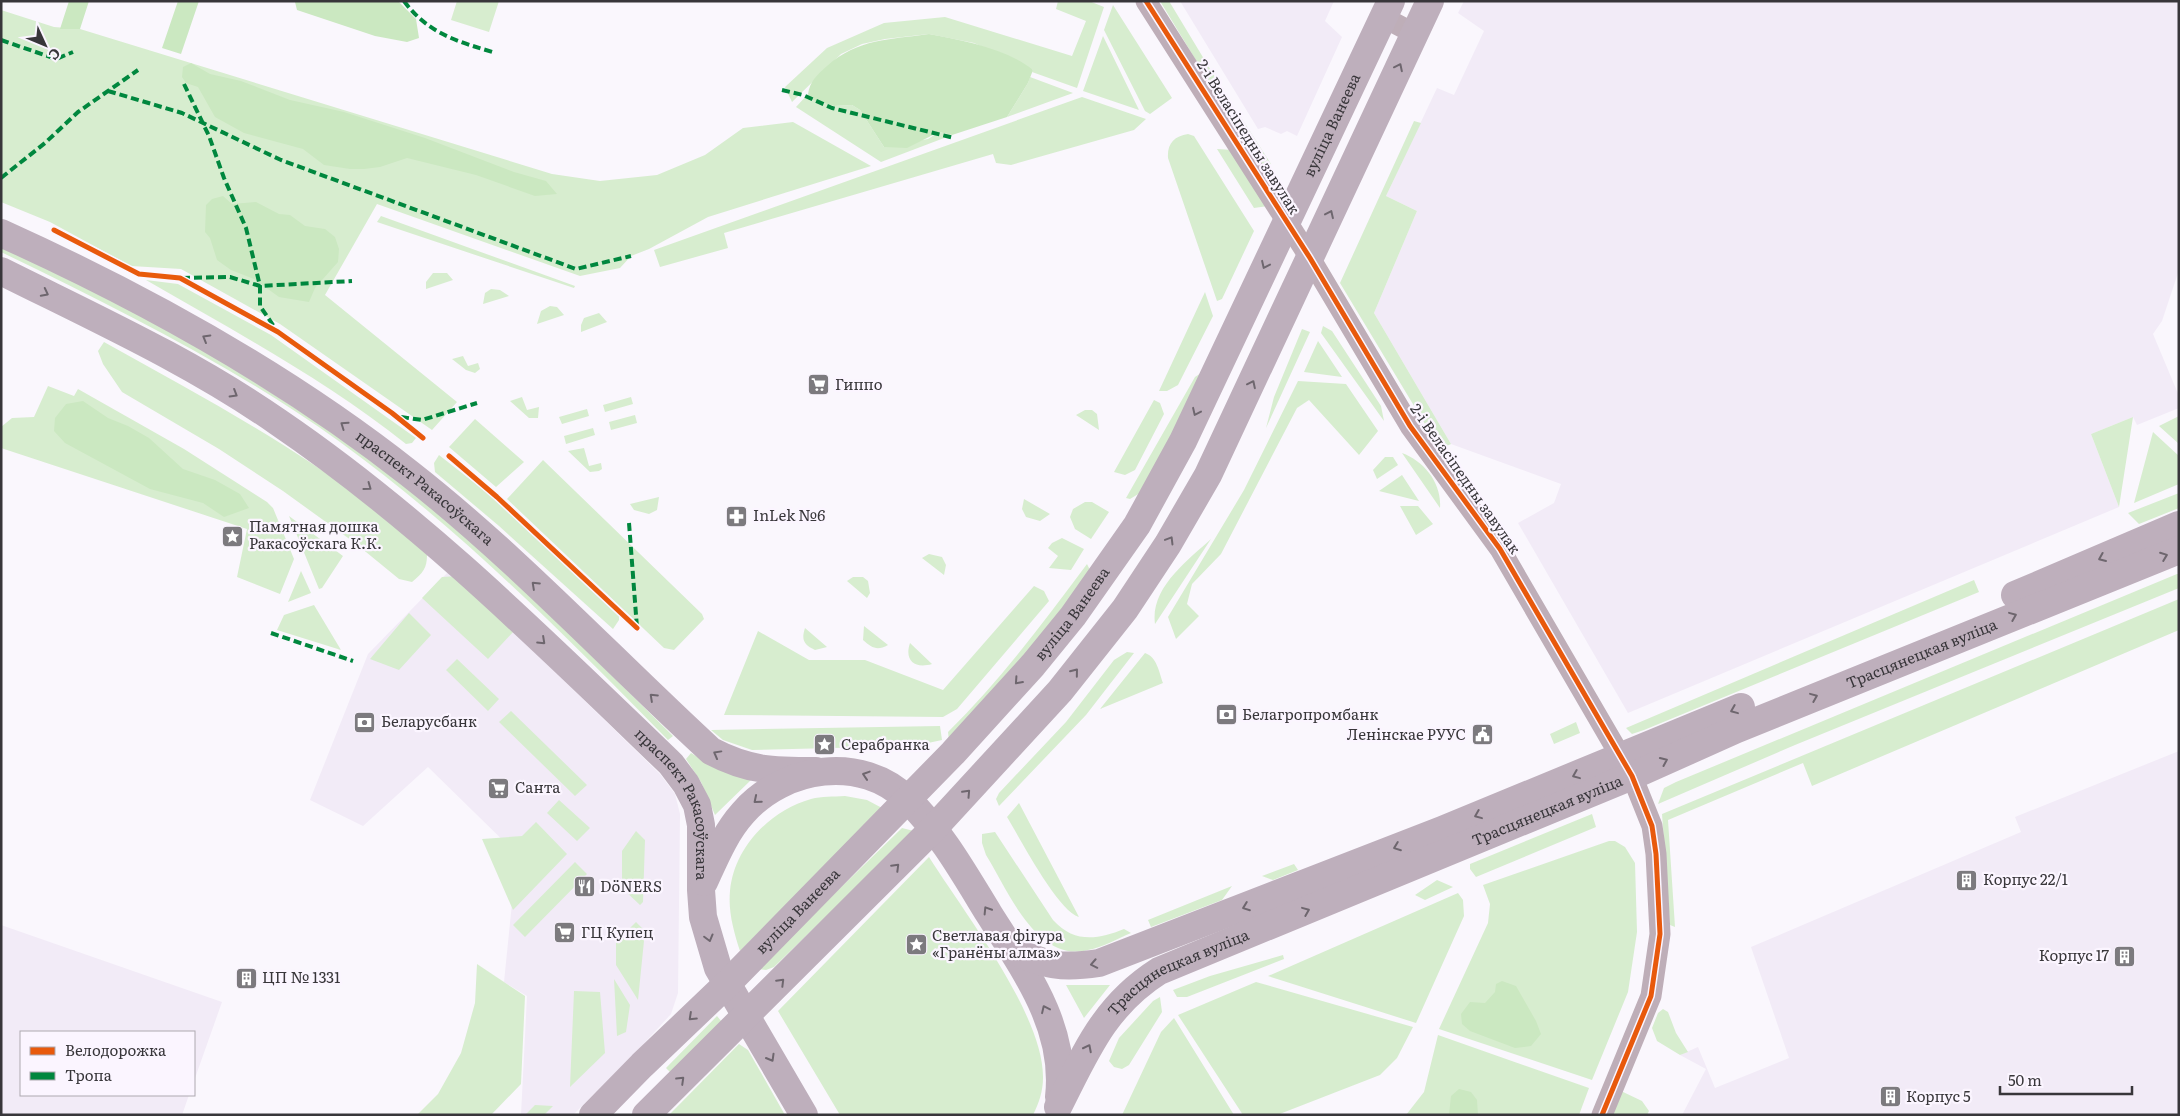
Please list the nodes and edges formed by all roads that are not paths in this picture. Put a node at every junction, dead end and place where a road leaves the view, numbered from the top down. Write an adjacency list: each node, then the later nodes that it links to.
1 (1146, 1): 5 (street, 2-і Веласіпедны завулак)
2 (1430, 1): 4 (main road)
3 (1387, 9): 4 (street); 5 (main road, вуліца Ванеева)
4 (1415, 34): 7 (main road, one-way to 4)
5 (1286, 221): 7 (street, 2-і Веласіпедны завулак); 13 (main road, вуліца Ванеева, one-way to 13)
6 (1, 233): 12 (main road, праспект Ракасоўскага, one-way to 6)
7 (1310, 258): 11 (street, 2-і Веласіпедны завулак); 14 (main road, one-way to 7)
8 (1, 271): 16 (main road, праспект Ракасоўскага, one-way to 16)
9 (2179, 525): 11 (main road, Трасцянецкая вуліца, one-way to 11)
10 (2179, 550): 11 (main road, Трасцянецкая вуліца, one-way to 10)
11 (1626, 766): 15 (main road, Трасцянецкая вуліца); 24 (street, 2-і Веласіпедны завулак)
12 (816, 771): 13 (main road, one-way to 12); 16 (main road, one-way to 16)
13 (908, 799): 14 (main road); 18 (main road, вуліца Ванеева)
14 (933, 829): 17 (main road, one-way to 14); 19 (main road, one-way to 14)
15 (1447, 840): 17 (main road, Трасцянецкая вуліца, one-way to 17); 20 (main road, Трасцянецкая вуліца, one-way to 15)
16 (701, 890): 18 (main road, праспект Ракасоўскага, one-way to 18)
17 (1013, 951): 20 (main road, one-way to 17)
18 (727, 984): 19 (main road, праспект Ракасоўскага); 21 (main road, вуліца Ванеева, one-way to 21)
19 (746, 1016): 22 (main road, one-way to 19); 23 (main road, праспект Ракасоўскага, one-way to 23)
20 (1056, 1111)
21 (593, 1115)
22 (646, 1115)
23 (804, 1115)
24 (1602, 1115)

